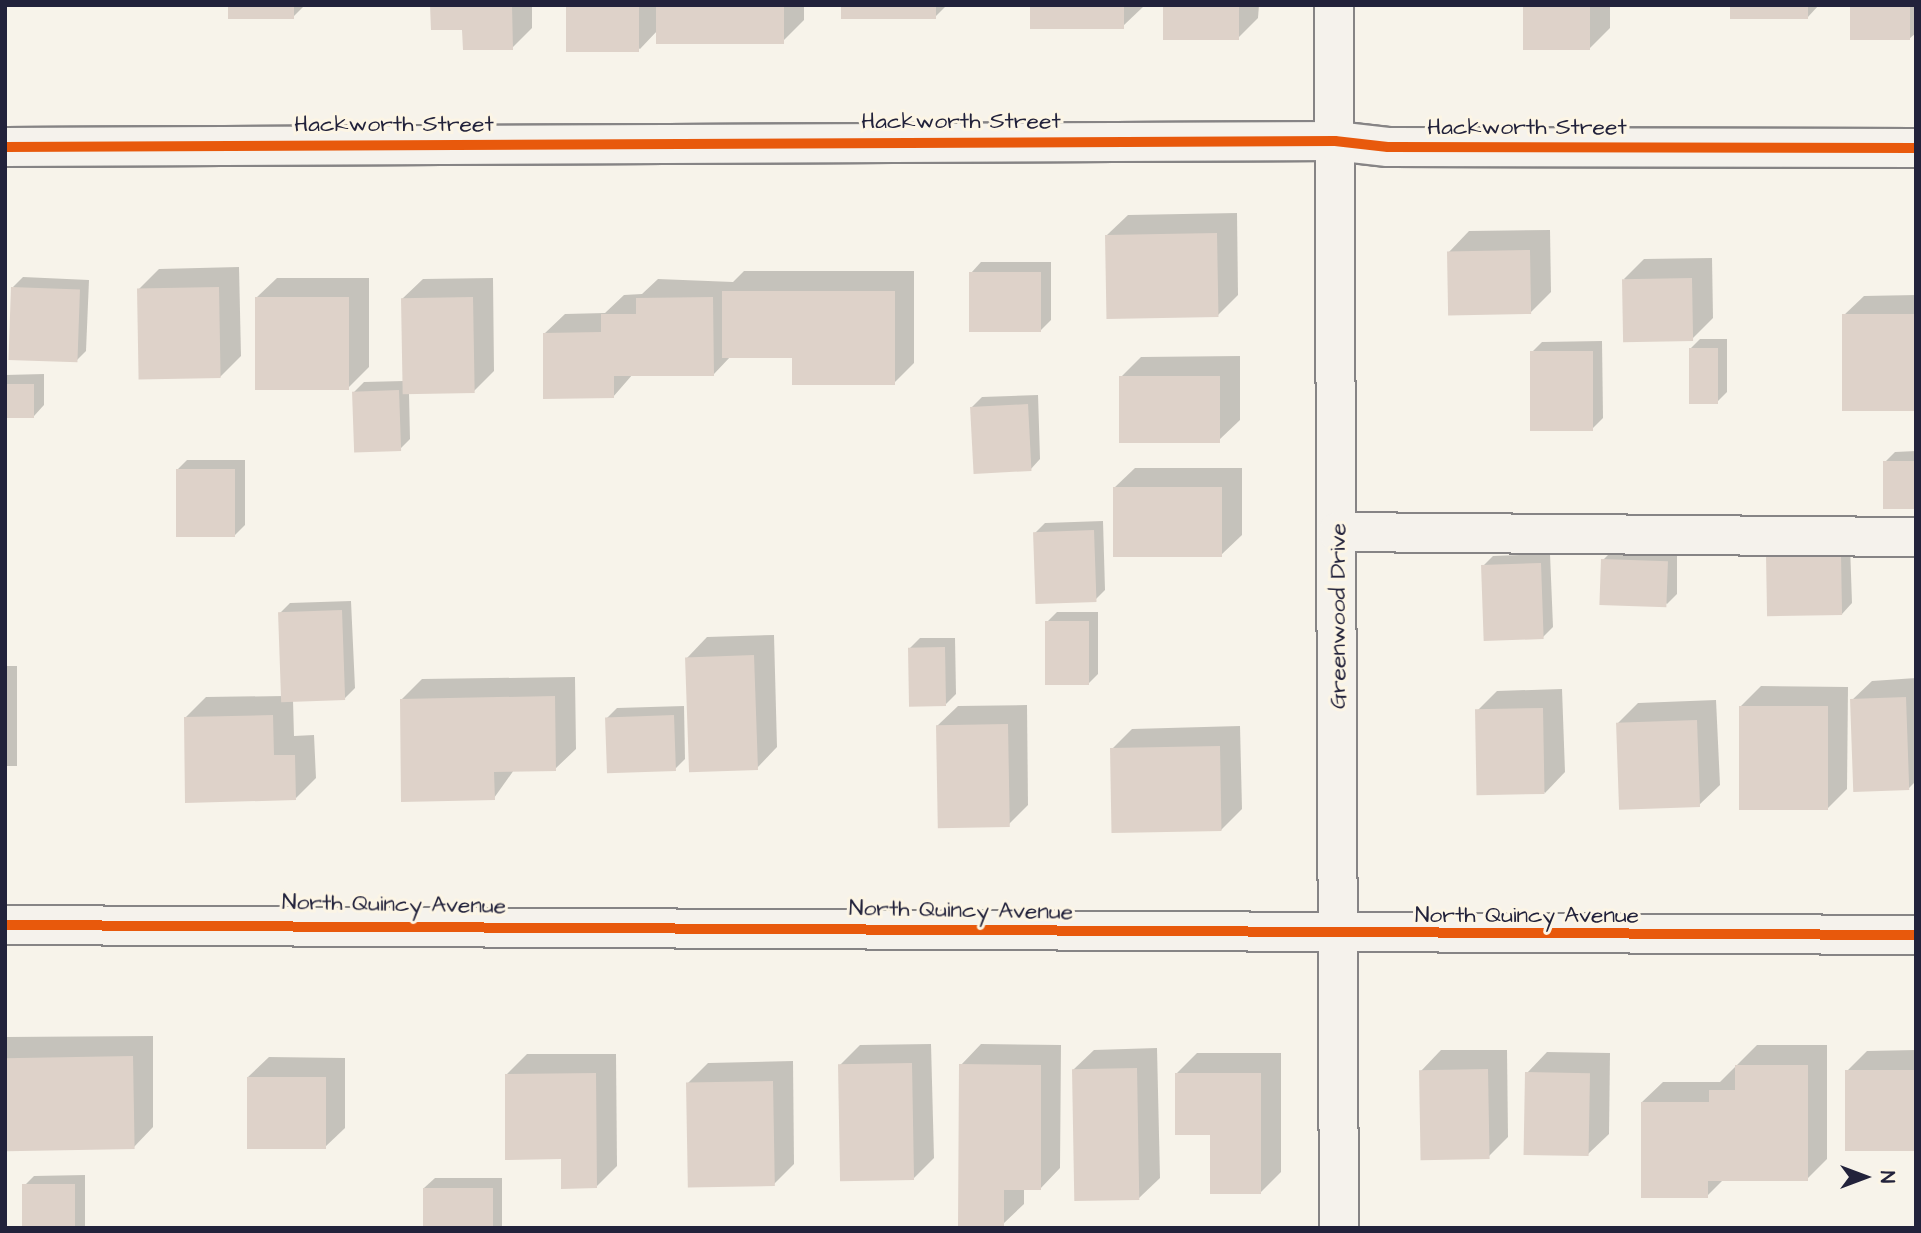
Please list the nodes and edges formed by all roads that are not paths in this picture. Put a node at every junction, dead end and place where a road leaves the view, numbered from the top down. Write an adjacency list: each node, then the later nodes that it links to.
1 (1334, 5): 2 (street, Greenwood Drive)
2 (1335, 141): 3 (street, Hackworth Street); 4 (street, Hackworth Street); 5 (street, Greenwood Drive)
3 (5, 147)
4 (1916, 148)
5 (1338, 533): 6 (street); 9 (street, Greenwood Drive)
6 (1916, 537)
7 (5, 925): 9 (street, North Quincy Avenue)
8 (1916, 935): 9 (street, North Quincy Avenue)
9 (1338, 936): 10 (street, Greenwood Drive)
10 (1339, 1228)

